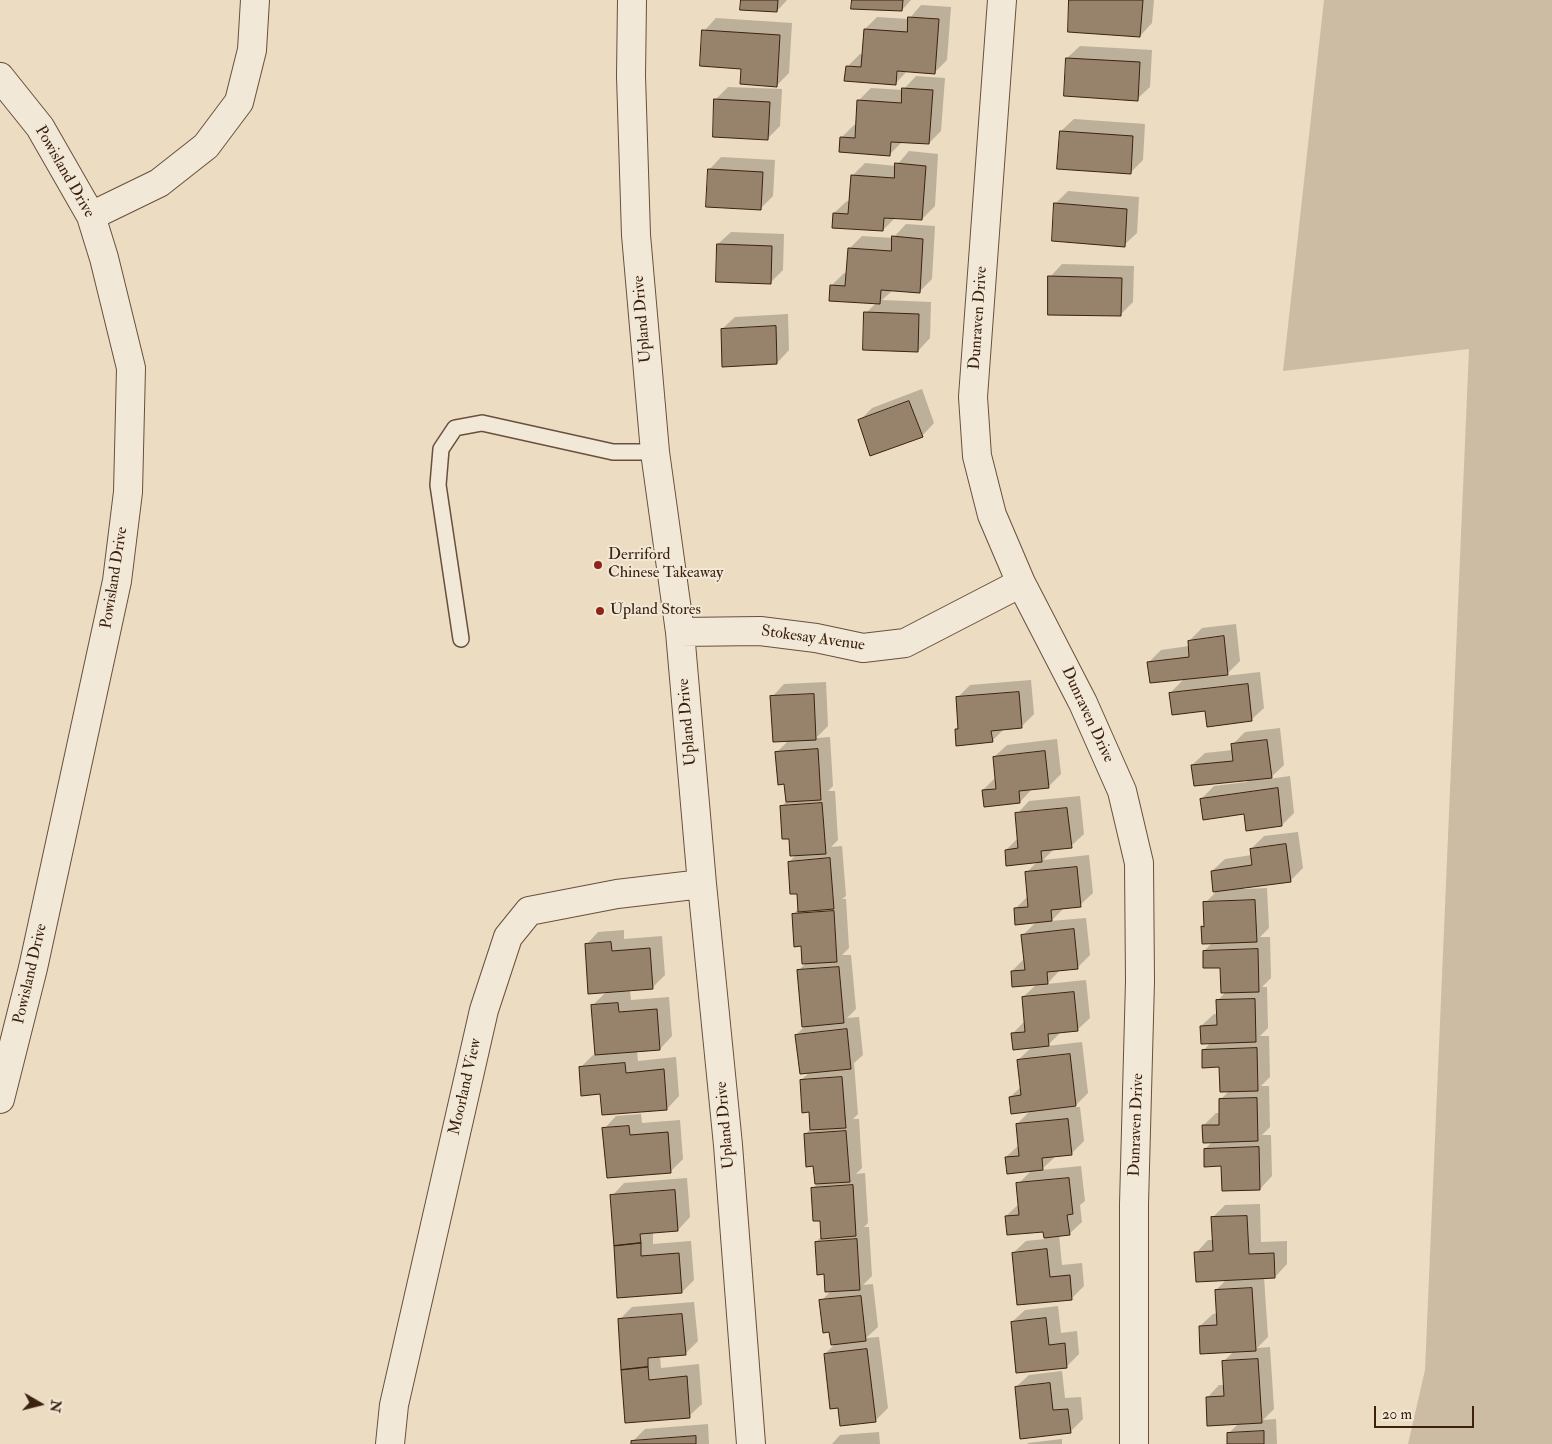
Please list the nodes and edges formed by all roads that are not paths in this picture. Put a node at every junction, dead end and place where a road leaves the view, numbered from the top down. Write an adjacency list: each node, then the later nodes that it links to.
1 (255, 0): 5 (street)
2 (632, 0): 6 (street, Upland Drive)
3 (1002, 0): 7 (street, Dunraven Drive)
4 (0, 77): 5 (street, Powisland Drive)
5 (91, 216): 11 (street, Powisland Drive)
6 (655, 452): 8 (street, Upland Drive); 9 (lane)
7 (1021, 583): 8 (street, Stokesay Avenue); 14 (street, Dunraven Drive)
8 (680, 632): 10 (street, Upland Drive)
9 (461, 639)
10 (702, 884): 12 (street, Moorland View); 13 (street, Upland Drive)
11 (0, 1099)
12 (390, 1444)
13 (751, 1444)
14 (1134, 1444)

